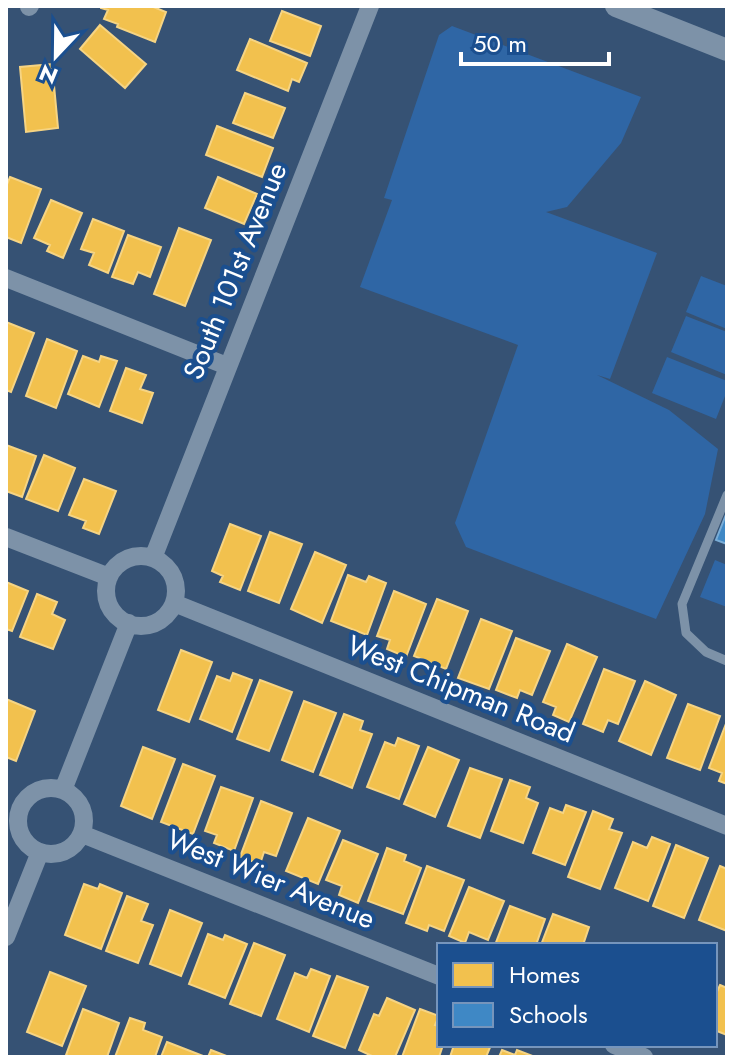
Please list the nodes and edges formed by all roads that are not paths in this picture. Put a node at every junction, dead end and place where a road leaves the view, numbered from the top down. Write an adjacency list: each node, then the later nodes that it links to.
1 (370, 6): 5 (street, South 101st Avenue)
2 (616, 6): 3 (street)
3 (727, 50)
4 (6, 278): 5 (street)
5 (227, 366): 8 (street, South 101st Avenue)
6 (727, 495): 12 (lane)
7 (6, 537): 9 (street)
8 (153, 558): 9 (street); 10 (street)
9 (109, 577): 11 (street)
10 (174, 603): 11 (street); 15 (street, West Chipman Road)
11 (129, 623): 13 (street)
12 (727, 661)
13 (63, 790): 14 (street); 16 (street)
14 (13, 806): 17 (street)
15 (727, 826)
16 (82, 834): 17 (street); 19 (street, West Wier Avenue)
17 (40, 852): 18 (street)
18 (6, 937)
19 (437, 975)
20 (619, 1047): 21 (street)
21 (644, 1057)

